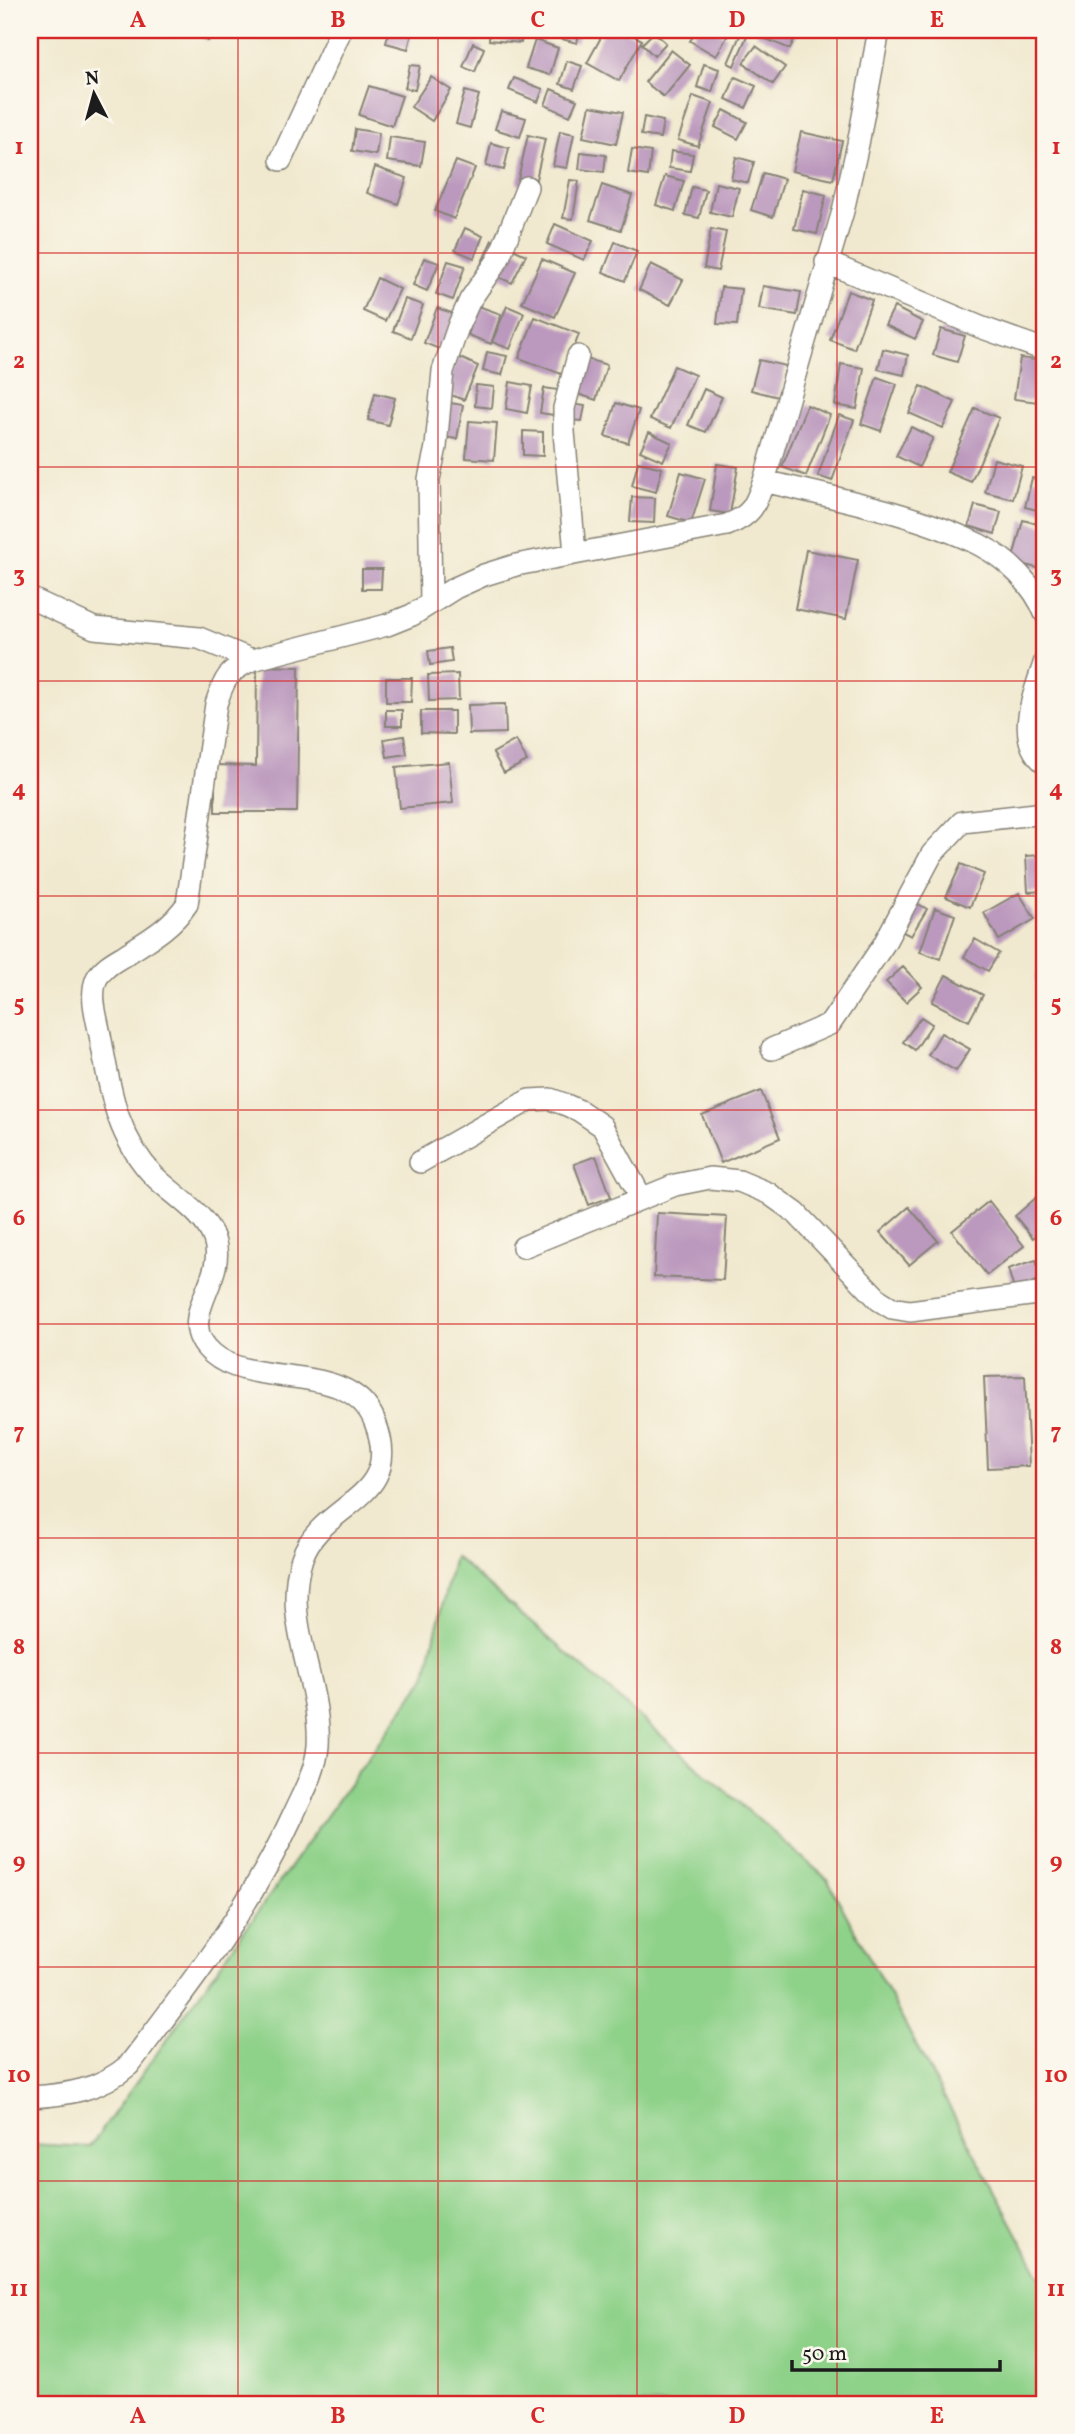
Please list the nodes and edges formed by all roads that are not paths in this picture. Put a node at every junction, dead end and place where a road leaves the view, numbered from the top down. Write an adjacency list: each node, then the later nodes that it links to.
1 (341, 30): 3 (street)
2 (879, 30): 5 (street)
3 (281, 160)
4 (527, 187): 11 (street)
5 (827, 262): 6 (street); 8 (street)
6 (1045, 350)
7 (578, 356): 9 (street)
8 (764, 481): 9 (street); 12 (street)
9 (575, 553): 11 (street)
10 (30, 598): 13 (street)
11 (431, 603): 13 (street)
12 (1045, 613)
13 (252, 660): 22 (street)
14 (1045, 661): 15 (street)
15 (1045, 763)
16 (1045, 813): 17 (street)
17 (772, 1049)
18 (420, 1162): 19 (street)
19 (641, 1198): 20 (street); 21 (street)
20 (523, 1247)
21 (1045, 1293)
22 (30, 2097)

